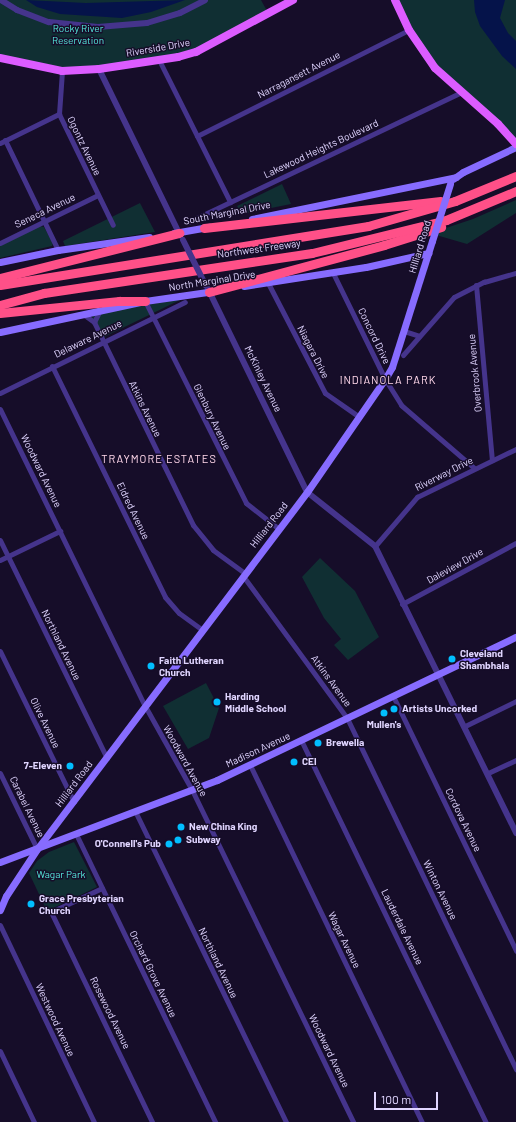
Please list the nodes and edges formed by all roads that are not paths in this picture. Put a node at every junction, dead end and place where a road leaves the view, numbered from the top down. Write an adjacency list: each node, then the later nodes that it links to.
1 (1, 0): 2 (street)
2 (205, 0)
3 (293, 0): 7 (main road, Riverside Drive)
4 (395, 0): 5 (main road)
5 (409, 30): 10 (main road); 12 (street, Narragansett Avenue)
6 (0, 58): 9 (main road, Riverside Drive)
7 (159, 60): 8 (main road, Riverside Drive); 12 (street)
8 (99, 69): 9 (main road, Riverside Drive); 25 (street, McKinley Avenue)
9 (62, 71): 11 (street, Ogontz Avenue)
10 (462, 92): 14 (main road); 20 (street, Lakewood Heights Boulevard)
11 (59, 114): 13 (street); 18 (street, Ogontz Avenue)
12 (198, 136): 20 (street)
13 (2, 141): 21 (street)
14 (516, 146): 16 (main road, Hilliard Road)
15 (516, 176): 19 (highway, Northwest Freeway)
16 (456, 177): 24 (main road, South Marginal Drive); 28 (main road, Hilliard Road, bridge)
17 (516, 193): 36 (highway); 39 (highway, Northwest Freeway)
18 (98, 195): 21 (street, Seneca Avenue); 23 (street, Ogontz Avenue)
19 (455, 201): 24 (highway); 34 (highway, Northwest Freeway)
20 (230, 202): 22 (street, Lakewood Heights Boulevard)
21 (45, 222): 26 (street, Seneca Avenue); 27 (street)
22 (188, 222)
23 (113, 225)
24 (204, 228): 25 (main road, South Marginal Drive)
25 (181, 236): 27 (main road, South Marginal Drive); 32 (highway); 36 (street, McKinley Avenue, bridge)
26 (0, 243)
27 (58, 250): 29 (main road, South Marginal Drive)
28 (428, 253): 30 (main road, North Marginal Drive); 45 (main road, Hilliard Road)
29 (0, 262)
30 (333, 273): 33 (main road, North Marginal Drive); 51 (street, Concord Drive)
31 (516, 274): 35 (street)
32 (0, 278)
33 (268, 283): 36 (main road, North Marginal Drive); 54 (street, Niagara Drive)
34 (0, 285)
35 (476, 286): 47 (street); 56 (street, Overbrook Avenue)
36 (208, 289): 37 (main road, North Marginal Drive); 58 (street, McKinley Avenue)
37 (145, 301): 40 (main road, North Marginal Drive); 41 (highway); 43 (street, Glenbury Avenue)
38 (185, 302): 43 (street, Delaware Avenue)
39 (0, 305)
40 (98, 312): 42 (main road, North Marginal Drive); 44 (street)
41 (0, 313)
42 (83, 314): 44 (street); 46 (main road, North Marginal Drive)
43 (153, 318): 48 (street, Delaware Avenue); 59 (street, Glenbury Avenue)
44 (94, 322): 48 (street, Atkins Avenue)
45 (404, 331): 47 (street); 51 (main road, Hilliard Road)
46 (0, 332)
47 (419, 336): 49 (street)
48 (102, 342): 50 (street, Delaware Avenue); 66 (street, Atkins Avenue)
49 (403, 355)
50 (52, 366): 52 (street, Delaware Avenue); 68 (street, Eldred Avenue)
51 (385, 379): 54 (main road, Hilliard Road); 57 (street, Concord Drive)
52 (0, 393)
53 (0, 409): 60 (street, Woodward Avenue)
54 (358, 416): 58 (main road, Hilliard Road)
55 (516, 449): 56 (street, Riverway Drive)
56 (492, 460): 57 (street, Riverway Drive)
57 (474, 468): 63 (street, Riverway Drive)
58 (307, 492): 59 (main road, Hilliard Road); 63 (street, McKinley Avenue)
59 (279, 528): 66 (main road, Hilliard Road)
60 (60, 531): 64 (street); 74 (street, Woodward Avenue)
61 (0, 540): 64 (street, Northland Avenue)
62 (516, 543): 67 (street, Daleview Drive)
63 (375, 546): 67 (street, McKinley Avenue)
64 (8, 556): 65 (street); 78 (street, Northland Avenue)
65 (0, 560)
66 (244, 574): 68 (main road, Hilliard Road); 75 (street, Atkins Avenue)
67 (402, 604): 71 (street, McKinley Avenue)
68 (202, 630): 74 (main road, Hilliard Road)
69 (516, 637): 71 (main road, Madison Avenue)
70 (0, 651): 84 (street, Olive Avenue)
71 (440, 674): 72 (main road, Madison Avenue); 76 (street, McKinley Avenue)
72 (393, 696): 75 (main road, Madison Avenue); 94 (street, Cordova Avenue)
73 (516, 701): 76 (street)
74 (145, 706): 78 (main road, Hilliard Road); 83 (street, Woodward Avenue)
75 (347, 718): 77 (main road, Madison Avenue); 96 (street, Winton Avenue)
76 (465, 726): 82 (street, McKinley Avenue)
77 (301, 740): 80 (main road, Madison Avenue); 104 (street, Lauderdale Avenue)
78 (107, 758): 84 (main road, Hilliard Road)
79 (516, 760): 82 (street)
80 (250, 765): 83 (main road, Madison Avenue); 103 (street, Wagar Avenue)
81 (0, 773): 89 (street, Carabel Avenue)
82 (488, 773): 86 (street, McKinley Avenue)
83 (192, 790): 85 (main road, Madison Avenue); 102 (street, Woodward Avenue)
84 (74, 802): 89 (main road, Hilliard Road)
85 (134, 811): 88 (main road, Madison Avenue); 101 (street, Northland Avenue)
86 (514, 823): 87 (street, McKinley Avenue)
87 (516, 833)
88 (76, 834): 89 (main road, Madison Avenue); 91 (street, Orchard Grove Avenue)
89 (37, 849): 90 (main road, Madison Avenue); 92 (main road, Hilliard Road)
90 (0, 862)
91 (102, 888): 99 (street, Rosewood Avenue); 100 (street, Orchard Grove Avenue)
92 (0, 910)
93 (0, 926): 98 (street, Westwood Avenue)
94 (516, 951)
95 (0, 1051): 97 (street)
96 (516, 1069)
97 (34, 1122)
98 (94, 1122)
99 (152, 1122)
100 (215, 1122)
101 (286, 1122)
102 (353, 1122)
103 (422, 1122)
104 (486, 1122)

